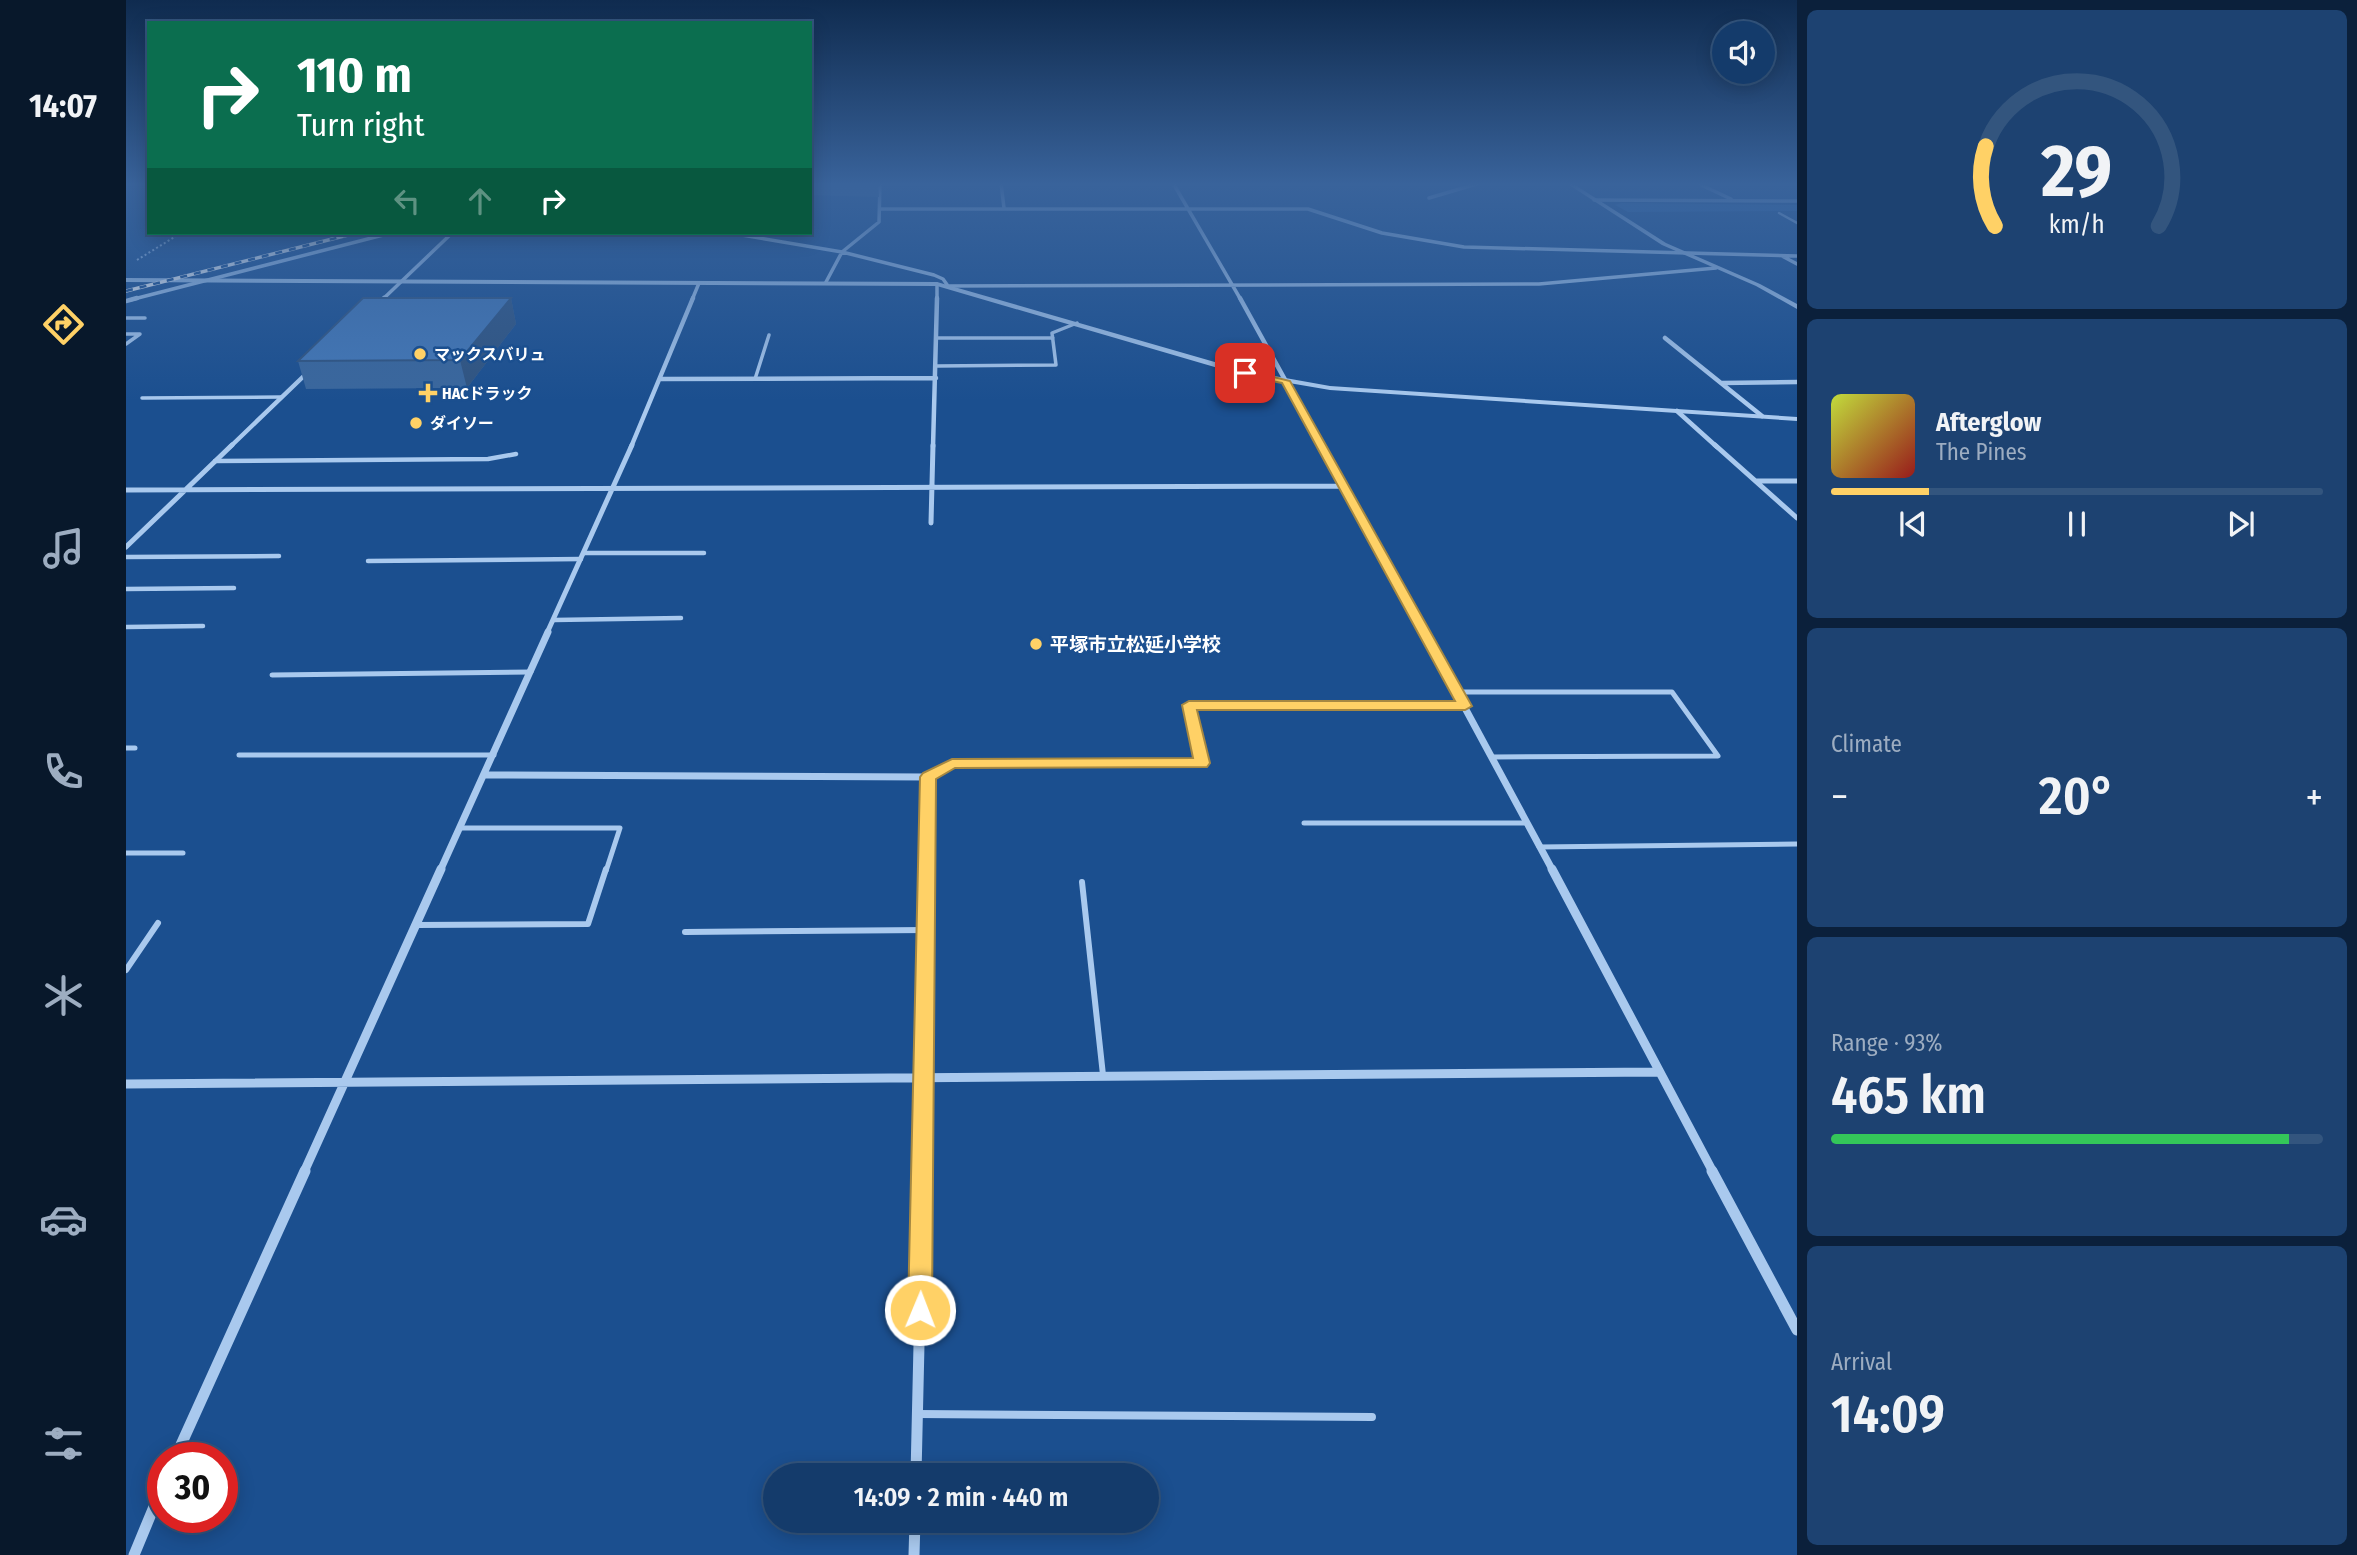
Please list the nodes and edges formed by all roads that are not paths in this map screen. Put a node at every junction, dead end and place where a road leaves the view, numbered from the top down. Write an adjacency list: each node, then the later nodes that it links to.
1 (303, 256): 9 (street)
2 (429, 256): 10 (street)
3 (840, 256): 12 (street)
4 (856, 256): 15 (street)
5 (1215, 256): 14 (street)
6 (1685, 256): 7 (street)
7 (1716, 268): 14 (street); 17 (street)
8 (127, 280): 9 (street)
9 (207, 280): 10 (street); 16 (street)
10 (401, 282): 11 (street); 18 (street)
11 (699, 282): 12 (street); 31 (street)
12 (826, 282): 13 (street)
13 (937, 284): 15 (street); 24 (street)
14 (1232, 284): 15 (street); 33 (street)
15 (948, 286): 21 (street)
16 (126, 301)
17 (1797, 307)
18 (371, 311)
19 (126, 318): 20 (lane)
20 (145, 318)
21 (1077, 323): 25 (lane); 33 (street)
22 (126, 334): 27 (lane)
23 (769, 335): 32 (lane)
24 (937, 338): 25 (lane); 28 (street)
25 (1053, 338): 28 (lane)
26 (1665, 338): 34 (street)
27 (126, 344)
28 (936, 366): 30 (street)
29 (311, 368): 36 (street)
30 (936, 378): 32 (street); 46 (street)
31 (662, 379): 32 (street); 48 (street)
32 (755, 379)
33 (1286, 381): 38 (street); 45 (street)
34 (1721, 383): 35 (street); 39 (street)
35 (1797, 383)
36 (282, 397): 37 (lane); 42 (street)
37 (142, 398)
38 (1677, 411): 39 (street); 43 (street)
39 (1762, 416): 40 (street)
40 (1797, 419)
41 (516, 454): 42 (lane)
42 (215, 461): 47 (street)
43 (1755, 481): 44 (street); 50 (street)
44 (1797, 481)
45 (1343, 486): 46 (street); 66 (street)
46 (933, 488): 48 (street); 51 (street)
47 (186, 489): 48 (street); 49 (street); 52 (street)
48 (613, 489): 55 (street)
49 (126, 490)
50 (1797, 518)
51 (931, 523)
52 (126, 547)
53 (704, 553): 55 (lane)
54 (279, 556): 56 (lane)
55 (583, 556): 57 (lane); 61 (street)
56 (126, 557)
57 (368, 561)
58 (234, 588): 59 (lane)
59 (126, 589)
60 (681, 618): 61 (lane)
61 (554, 620): 64 (street)
62 (203, 626): 63 (lane)
63 (126, 627)
64 (531, 672): 65 (lane); 71 (street)
65 (272, 675)
66 (1457, 692): 67 (street); 72 (lane)
67 (1465, 706): 72 (street); 74 (street)
68 (126, 748): 69 (lane)
69 (135, 748)
70 (239, 755): 71 (lane)
71 (494, 755): 73 (street)
72 (1492, 757): 76 (street)
73 (485, 775): 74 (street); 77 (street)
74 (928, 777): 85 (street)
75 (1304, 823): 76 (lane)
76 (1527, 823): 79 (street)
77 (461, 828): 84 (street); 84 (lane)
78 (1797, 844): 79 (lane)
79 (1539, 847): 88 (street)
80 (126, 853): 81 (lane)
81 (183, 853)
82 (1082, 882): 89 (lane)
83 (158, 923): 87 (lane)
84 (415, 925): 91 (street)
85 (927, 930): 86 (lane); 90 (street)
86 (685, 932)
87 (126, 970)
88 (1658, 1072): 89 (street); 93 (street)
89 (1102, 1075): 90 (street)
90 (925, 1076): 91 (street); 94 (street)
91 (343, 1081): 92 (street); 96 (street)
92 (126, 1084)
93 (1797, 1330)
94 (917, 1414): 95 (lane); 97 (street)
95 (1372, 1416)
96 (182, 1442)
97 (916, 1463)
98 (147, 1524): 100 (street)
99 (915, 1533): 101 (street)
100 (134, 1555)
101 (914, 1555)

